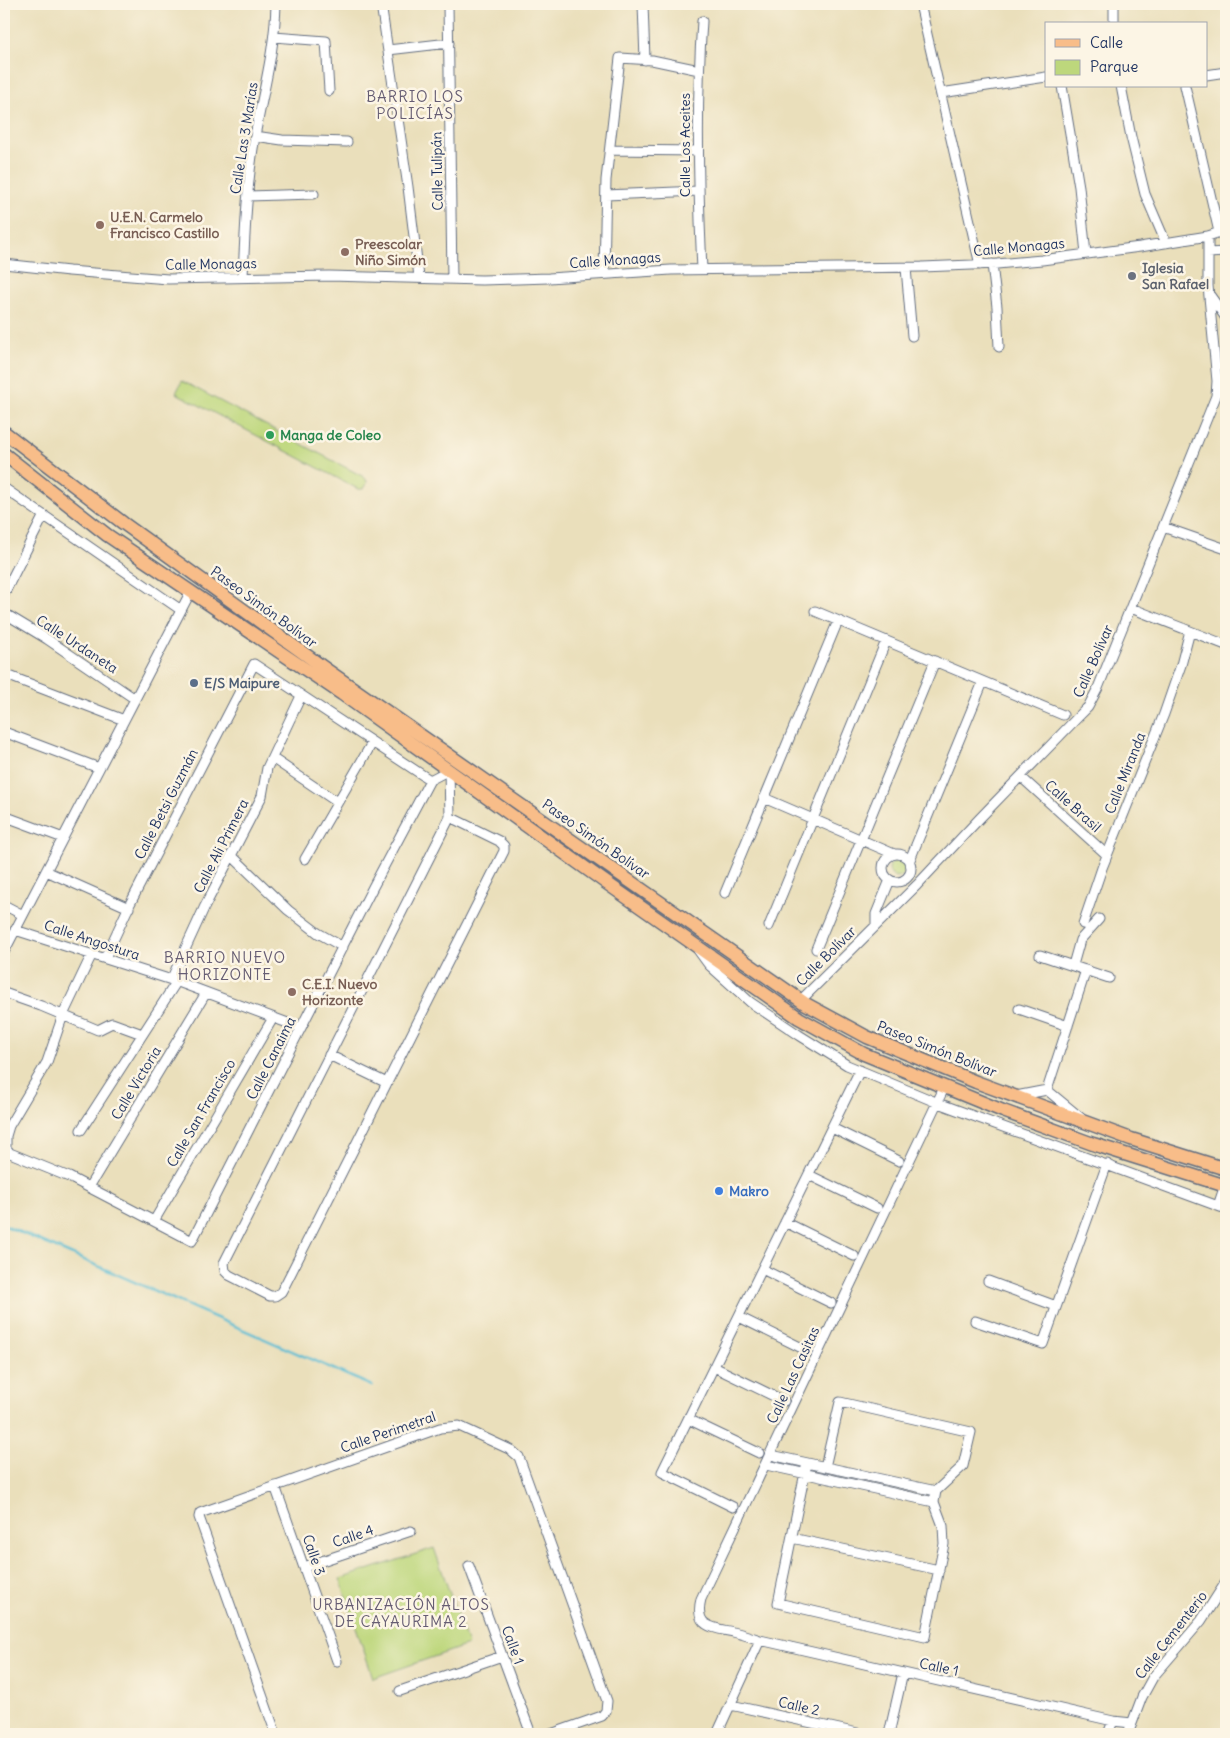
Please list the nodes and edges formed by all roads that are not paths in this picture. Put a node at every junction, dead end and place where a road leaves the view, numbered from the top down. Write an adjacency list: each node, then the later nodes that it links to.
1 (276, 4): 9 (street, Calle Las 3 Marías)
2 (381, 4): 11 (street)
3 (448, 4): 10 (street, Calle Tulipán)
4 (643, 4): 12 (street)
5 (920, 4): 21 (street)
6 (1114, 4): 8 (street)
7 (702, 21): 13 (street, Calle Los Aceites)
8 (1114, 22)
9 (274, 37): 20 (street); 22 (street, Calle Las 3 Marías)
10 (449, 43): 11 (street); 44 (street, Calle Tulipán)
11 (388, 50): 43 (street)
12 (645, 60): 13 (street); 24 (street)
13 (699, 70): 25 (street, Calle Los Aceites)
14 (1226, 72): 15 (street)
15 (1208, 75)
16 (1045, 76): 21 (street)
17 (1062, 88): 35 (street)
18 (1121, 88): 32 (street)
19 (1186, 88): 30 (street)
20 (329, 91)
21 (941, 93): 38 (street)
22 (255, 136): 23 (street); 29 (street, Calle Las 3 Marías)
23 (347, 142)
24 (610, 150): 25 (street); 28 (street)
25 (698, 150): 26 (street, Calle Los Aceites)
26 (698, 191): 28 (street); 40 (street, Calle Los Aceites)
27 (314, 194): 29 (street)
28 (606, 195): 41 (street)
29 (248, 196): 42 (street, Calle Las 3 Marías)
30 (1223, 231): 31 (street, Calle Monagas)
31 (1208, 236): 32 (street, Calle Monagas); 34 (street, Calle Bolívar)
32 (1166, 243): 35 (street, Calle Monagas)
33 (1226, 252): 34 (street)
34 (1208, 253): 45 (street, Calle Bolívar)
35 (1086, 254): 37 (street, Calle Monagas)
36 (4, 264): 42 (street, Calle Monagas)
37 (992, 264): 38 (street, Calle Monagas); 48 (street)
38 (980, 265): 39 (street, Calle Monagas)
39 (906, 268): 40 (street, Calle Monagas); 47 (street)
40 (702, 270): 41 (street, Calle Monagas)
41 (604, 274): 44 (street, Calle Monagas)
42 (243, 277): 43 (street, Calle Monagas)
43 (419, 277): 44 (street, Calle Monagas)
44 (452, 279)
45 (1209, 293): 46 (street); 53 (street, Calle Bolívar)
46 (1226, 318)
47 (912, 336)
48 (999, 347)
49 (4, 432): 75 (main road, Paseo Simón Bolívar)
50 (4, 454): 56 (main road, Paseo Simón Bolívar)
51 (4, 488): 52 (street)
52 (44, 515): 55 (street); 58 (street)
53 (1163, 528): 54 (street); 57 (street, Calle Bolívar)
54 (1226, 549)
55 (5, 588)
56 (190, 591): 58 (street); 75 (main road, Paseo Simón Bolívar)
57 (1131, 608): 62 (street); 77 (street, Calle Bolívar)
58 (181, 610): 69 (street)
59 (815, 611): 61 (street)
60 (4, 613): 69 (street, Calle Urdaneta)
61 (838, 621): 63 (street); 79 (street)
62 (1190, 631): 64 (street); 85 (street, Calle Miranda)
63 (886, 641): 65 (street); 98 (street)
64 (1226, 645)
65 (935, 662): 67 (street); 102 (street)
66 (4, 674): 71 (street)
67 (984, 682): 70 (street); 88 (street)
68 (301, 696): 73 (street); 74 (street, Calle Ali Primera); 93 (street, Calle Betsi Guzmán)
69 (135, 699): 71 (street)
70 (1063, 715)
71 (124, 720): 76 (street)
72 (4, 732): 76 (street)
73 (372, 743): 78 (street); 80 (street)
74 (272, 758): 80 (street); 86 (street, Calle Ali Primera)
75 (453, 765): 78 (street); 82 (street); 101 (main road, Paseo Simón Bolívar); 113 (main road, Paseo Simón Bolívar)
76 (99, 768): 83 (street)
77 (1021, 777): 85 (street, Calle Brasil); 97 (street, Calle Bolívar)
78 (430, 780): 100 (street, Calle Canaima)
79 (764, 798): 84 (street); 91 (street)
80 (337, 802): 87 (street)
81 (4, 816): 83 (street)
82 (450, 817): 121 (street); 123 (street)
83 (63, 838): 89 (street)
84 (894, 854): 88 (street); 90 (street)
85 (1107, 854): 96 (street, Calle Miranda)
86 (231, 855): 100 (street); 110 (street, Calle Ali Primera)
87 (305, 859)
88 (909, 862): 90 (street)
89 (46, 871): 93 (street); 94 (street)
90 (890, 880): 97 (street)
91 (725, 893)
92 (4, 905): 94 (street)
93 (129, 908): 106 (street, Calle Betsi Guzmán)
94 (23, 915): 99 (street)
95 (1099, 919): 107 (street)
96 (1083, 924)
97 (876, 925): 113 (street, Calle Bolívar)
98 (769, 926)
99 (15, 930): 103 (street); 104 (street, Calle Angostura)
100 (343, 946): 119 (street, Calle Canaima)
101 (695, 946): 115 (main road, Paseo Simón Bolívar); 122 (street, Paseo Simón Bolívar)
102 (816, 948)
103 (4, 952)
104 (92, 954): 106 (street, Calle Angostura); 116 (street)
105 (1040, 954): 107 (street)
106 (105, 958): 110 (street, Calle Angostura)
107 (1073, 966): 108 (street)
108 (1086, 970): 109 (street); 118 (street)
109 (1109, 978)
110 (174, 981): 112 (street, Calle Angostura); 120 (street, Calle Ali Primera)
111 (4, 993): 116 (street)
112 (206, 993): 117 (street, Calle Angostura); 136 (street, Calle Victoria)
113 (801, 1000): 115 (main road); 126 (main road, Paseo Simón Bolívar)
114 (1019, 1009): 118 (street)
115 (790, 1012): 124 (main road, Paseo Simón Bolívar)
116 (63, 1016): 120 (street); 136 (street)
117 (273, 1018): 119 (street, Calle Angostura); 139 (street, Calle San Francisco)
118 (1068, 1026): 125 (street)
119 (301, 1028): 139 (street, Calle Canaima)
120 (142, 1034): 130 (street, Calle Ali Primera)
121 (329, 1055): 123 (street); 123 (street)
122 (860, 1070): 127 (street, Paseo Simón Bolívar); 129 (street)
123 (387, 1083)
124 (944, 1088): 127 (street, Calle Las Casitas); 135 (main road, Paseo Simón Bolívar)
125 (1047, 1090): 126 (street); 128 (street)
126 (1014, 1096): 128 (main road, Paseo Simón Bolívar)
127 (938, 1103): 132 (street, Paseo Simón Bolívar); 153 (street, Calle Las Casitas)
128 (1087, 1123): 133 (main road, Paseo Simón Bolívar)
129 (832, 1128): 131 (street); 134 (street)
130 (81, 1130)
131 (899, 1160)
132 (1107, 1164): 137 (street, Paseo Simón Bolívar); 145 (street)
133 (1226, 1168)
134 (809, 1175): 138 (street); 140 (street)
135 (1226, 1186): 137 (street)
136 (89, 1187): 139 (street)
137 (1222, 1207)
138 (876, 1208)
139 (154, 1221)
140 (786, 1222): 141 (street); 142 (street)
141 (854, 1256)
142 (762, 1269): 144 (street); 146 (street)
143 (988, 1281): 145 (street)
144 (831, 1303)
145 (1056, 1306): 147 (street)
146 (739, 1317): 148 (street); 149 (street)
147 (975, 1321)
148 (808, 1351)
149 (714, 1367): 150 (street); 151 (street)
150 (784, 1401)
151 (688, 1419): 152 (street); 161 (street)
152 (759, 1454)
153 (771, 1455): 154 (street); 155 (street, Calle Las Casitas)
154 (807, 1463): 156 (street); 157 (street)
155 (766, 1465): 157 (street); 168 (street, Calle Las Casitas)
156 (825, 1467): 159 (street); 159 (street)
157 (805, 1474): 160 (street); 163 (street)
158 (275, 1486): 165 (street, Calle 3); 176 (street, Calle Perimetral); 178 (street, Calle Perimetral)
159 (936, 1492): 160 (street)
160 (934, 1502): 166 (street)
161 (734, 1507)
162 (411, 1531): 165 (street, Calle 4)
163 (792, 1538): 166 (street); 166 (street)
164 (469, 1566): 169 (street, Calle 1)
165 (304, 1567): 170 (street, Calle 3)
166 (939, 1570)
167 (1226, 1582): 175 (street, Calle Cementerio)
168 (760, 1640): 171 (street, Calle 1); 173 (street)
169 (502, 1656): 172 (street); 177 (street, Calle 1)
170 (337, 1661)
171 (903, 1673): 174 (street, Calle 1); 181 (street)
172 (400, 1691)
173 (731, 1705): 179 (street); 180 (street, Calle 2)
174 (1113, 1721): 175 (street, Calle 1); 182 (street)
175 (1132, 1723): 183 (street, Calle Cementerio)
176 (276, 1734)
177 (531, 1734)
178 (551, 1734)
179 (717, 1734)
180 (862, 1734)
181 (889, 1734)
182 (1108, 1734)
183 (1128, 1734)

